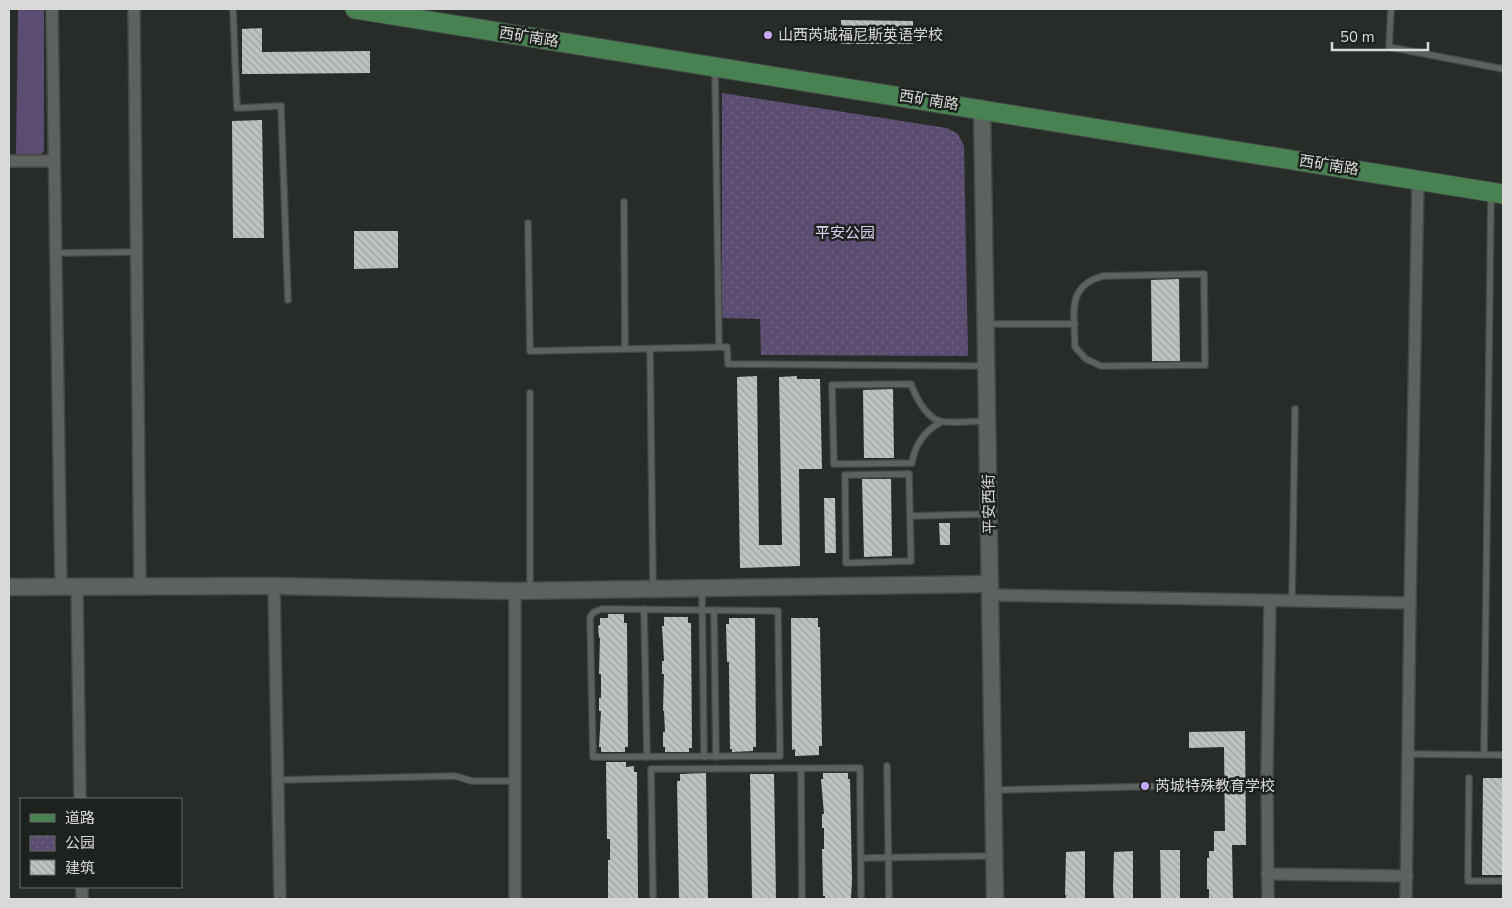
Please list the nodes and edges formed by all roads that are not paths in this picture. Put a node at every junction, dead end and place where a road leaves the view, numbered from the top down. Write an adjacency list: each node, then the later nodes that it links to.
1 (52, 9): 10 (street)
2 (134, 9): 15 (street)
3 (233, 9): 17 (lane)
4 (354, 9): 6 (main road, 西矿南路)
5 (1391, 9): 7 (lane)
6 (715, 66): 8 (main road, 西矿南路); 20 (lane)
7 (1503, 69)
8 (982, 109): 11 (main road, 西矿南路); 18 (street, 平安西街)
9 (9, 161): 10 (street)
10 (54, 161): 16 (street)
11 (1418, 180): 12 (main road, 西矿南路); 40 (street)
12 (1497, 193): 45 (lane)
13 (624, 202): 22 (lane)
14 (528, 223): 22 (lane)
15 (136, 252): 16 (lane); 30 (street)
16 (56, 253): 33 (street)
17 (288, 300)
18 (986, 324): 19 (lane); 23 (street, 平安西街)
19 (1075, 324): 19 (lane)
20 (719, 347): 21 (lane); 23 (lane)
21 (650, 348): 22 (lane); 35 (lane)
22 (625, 349)
23 (986, 366): 26 (street, 平安西街)
24 (530, 393): 36 (lane)
25 (1295, 409): 39 (lane)
26 (987, 421): 27 (lane); 28 (street, 平安西街)
27 (940, 422): 27 (lane)
28 (989, 514): 29 (lane); 37 (street, 平安西街)
29 (910, 516): 29 (lane)
30 (140, 586): 31 (street); 33 (street)
31 (274, 586): 36 (street); 53 (street)
32 (9, 587): 33 (street)
33 (69, 587): 57 (street)
34 (702, 588): 35 (street); 37 (street); 42 (lane)
35 (653, 589): 36 (street)
36 (522, 590): 54 (street)
37 (990, 590): 38 (street); 56 (street, 平安西街)
38 (1270, 600): 39 (street); 61 (street)
39 (1292, 601): 40 (street)
40 (1410, 603): 44 (street)
41 (644, 610): 42 (lane); 48 (lane); 48 (lane)
42 (702, 610): 43 (lane); 49 (lane)
43 (714, 610): 47 (lane); 47 (lane)
44 (1408, 754): 45 (lane); 62 (street)
45 (1484, 755): 46 (lane)
46 (1503, 755)
47 (716, 756): 49 (lane)
48 (647, 757): 49 (lane)
49 (704, 757)
50 (887, 766): 59 (lane)
51 (801, 769): 60 (lane); 66 (lane); 67 (lane)
52 (1469, 778): 63 (lane)
53 (278, 780): 54 (lane); 64 (street)
54 (515, 780): 65 (street)
55 (1170, 786): 56 (lane)
56 (994, 790): 58 (street, 平安西街)
57 (80, 798)
58 (994, 856): 59 (lane); 70 (street, 平安西街)
59 (888, 857): 60 (lane); 69 (lane)
60 (861, 858): 68 (lane)
61 (1267, 874): 62 (street); 71 (street)
62 (1406, 876): 72 (street)
63 (1503, 881)
64 (280, 899)
65 (515, 899)
66 (653, 899)
67 (802, 899)
68 (861, 899)
69 (889, 899)
70 (995, 899)
71 (1268, 899)
72 (1406, 899)

